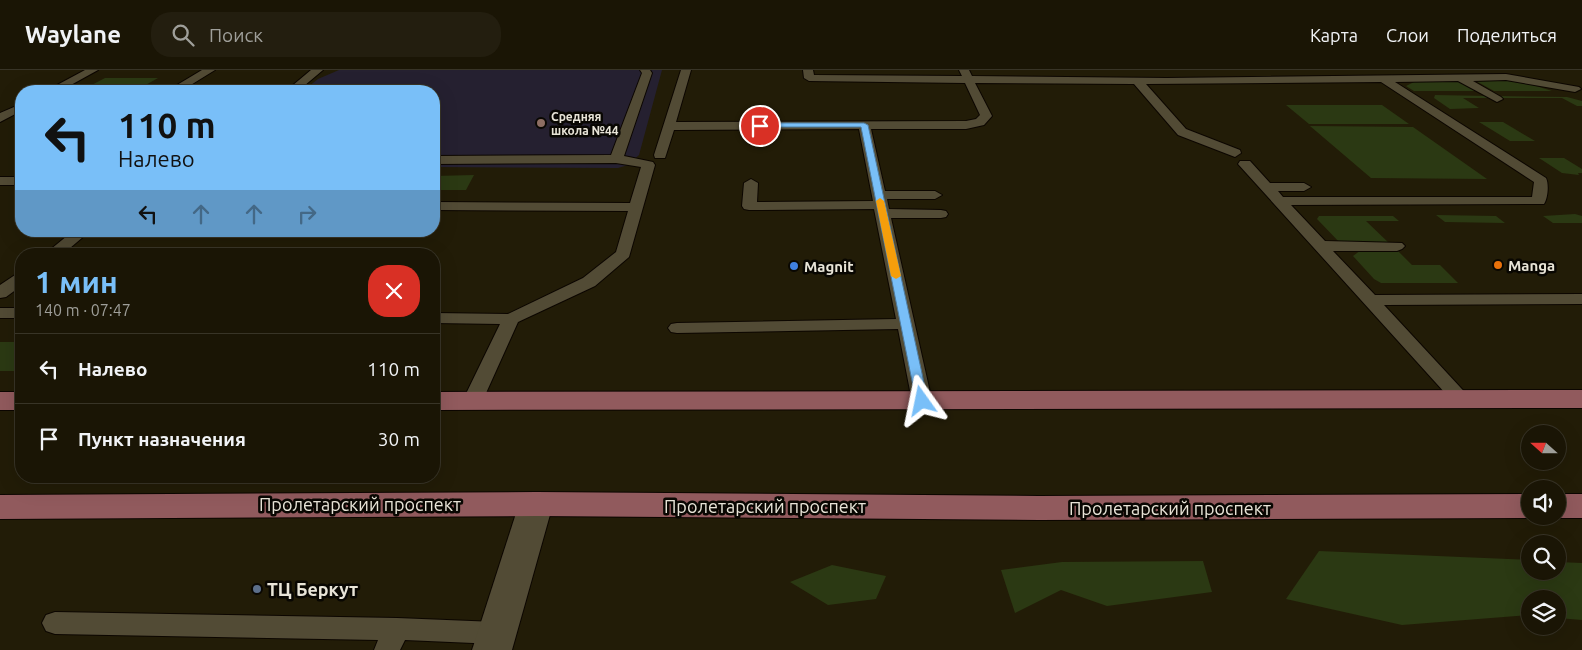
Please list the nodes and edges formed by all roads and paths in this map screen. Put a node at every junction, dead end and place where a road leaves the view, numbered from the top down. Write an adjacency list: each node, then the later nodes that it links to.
1 (93, 70): 14 (lane)
2 (210, 70): 15 (lane)
3 (318, 70): 16 (lane)
4 (645, 70): 24 (lane)
5 (686, 70): 20 (lane)
6 (808, 70): 9 (lane)
7 (1155, 70): 13 (lane)
8 (1501, 73): 10 (lane); 17 (lane)
9 (966, 75): 12 (lane); 19 (lane)
10 (1459, 77): 11 (lane); 18 (lane)
11 (1384, 79): 13 (lane); 31 (lane)
12 (1137, 80): 13 (lane); 22 (lane)
13 (1167, 81)
14 (64, 85)
15 (184, 85)
16 (299, 85)
17 (1580, 90)
18 (1496, 99)
19 (864, 125): 20 (lane); 32 (lane)
20 (668, 126): 21 (lane)
21 (660, 155)
22 (1240, 159): 28 (lane)
23 (440, 160): 24 (lane)
24 (616, 160): 34 (lane)
25 (0, 181): 26 (lane)
26 (15, 181)
27 (751, 183): 32 (lane)
28 (1266, 187): 29 (lane); 31 (lane)
29 (1304, 187)
30 (936, 195): 32 (lane)
31 (1279, 201): 37 (lane)
32 (881, 204): 35 (lane); 48 (lane)
33 (440, 206): 34 (lane)
34 (635, 207): 47 (lane)
35 (941, 214)
36 (75, 237): 39 (lane)
37 (1320, 246): 38 (lane); 43 (lane)
38 (1396, 246)
39 (61, 248)
40 (15, 283): 41 (lane)
41 (0, 294)
42 (1582, 299): 43 (lane)
43 (1370, 300): 51 (lane)
44 (0, 313): 45 (lane)
45 (15, 313)
46 (440, 318): 47 (lane)
47 (511, 319): 56 (lane)
48 (906, 324): 49 (lane); 54 (lane)
49 (677, 328)
50 (1582, 399): 51 (main road)
51 (1462, 400): 54 (main road)
52 (0, 401): 53 (main road)
53 (15, 401)
54 (922, 401): 56 (main road)
55 (440, 402): 56 (main road)
56 (472, 402)
57 (536, 504): 58 (main road, Пролетарский проспект); 59 (main road, Пролетарский проспект); 64 (street)
58 (0, 506)
59 (1521, 506)
60 (1566, 506): 61 (main road)
61 (1582, 506)
62 (55, 623): 63 (lane)
63 (392, 639): 64 (lane)
64 (494, 642)

